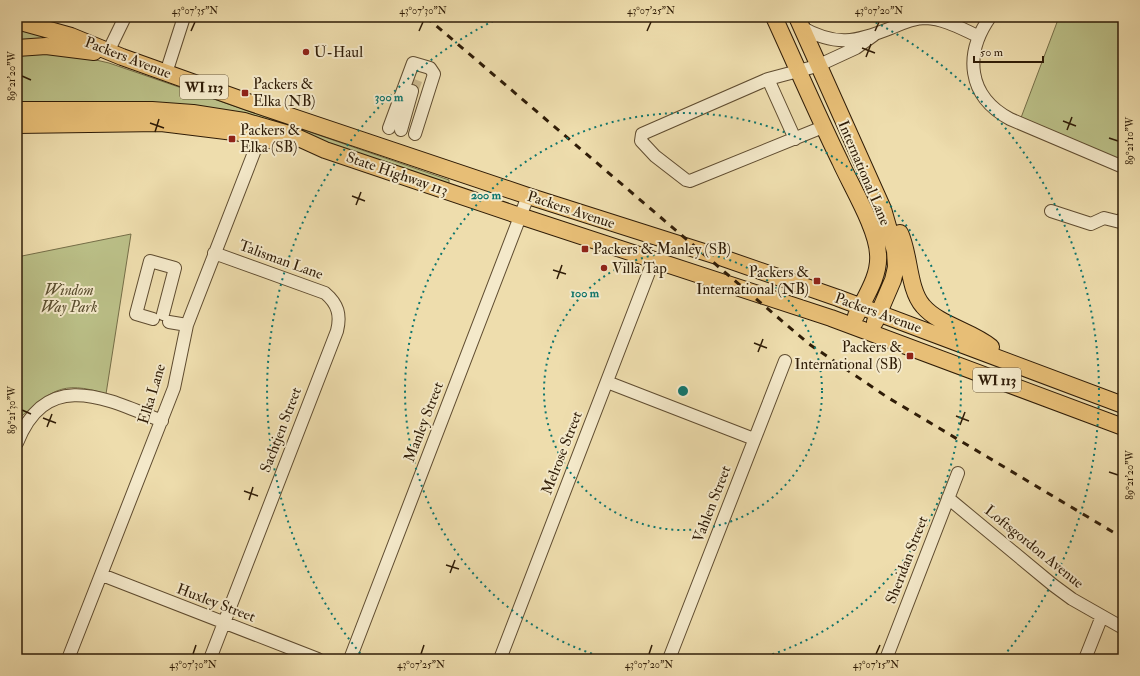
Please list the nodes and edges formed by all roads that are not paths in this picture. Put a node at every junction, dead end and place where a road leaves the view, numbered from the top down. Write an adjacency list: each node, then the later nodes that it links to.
1 (125, 17): 10 (street)
2 (184, 17): 13 (street)
3 (774, 17): 12 (main road, International Lane)
4 (990, 17): 8 (street)
5 (17, 21): 10 (main road, Packers Avenue)
6 (799, 22): 7 (street); 11 (main road, International Lane)
7 (874, 35): 8 (street); 11 (street)
8 (978, 36): 23 (street)
9 (17, 48): 10 (main road, WI 113)
10 (115, 54): 13 (main road, Packers Avenue / WI 113)
11 (817, 66): 12 (street); 25 (main road, International Lane)
12 (798, 71): 14 (street); 18 (main road, International Lane)
13 (166, 73): 24 (main road, Packers Avenue / WI 113)
14 (768, 79): 21 (street); 21 (street)
15 (412, 91): 19 (street)
16 (17, 110): 22 (main road)
17 (17, 125): 20 (main road, WI 113)
18 (823, 127): 21 (street); 32 (main road, International Lane)
19 (415, 134)
20 (260, 137): 22 (main road, WI 113); 29 (street, Elka Lane)
21 (795, 138)
22 (322, 149): 27 (main road, State Highway 113 / WI 113)
23 (1123, 168)
24 (528, 196): 27 (street, Manley Street); 32 (main road, Packers Avenue / WI 113)
25 (883, 209): 33 (main road, International Lane); 39 (main road)
26 (1051, 210): 28 (street)
27 (520, 216): 30 (main road, State Highway 113 / WI 113); 55 (street, Manley Street)
28 (1123, 218)
29 (214, 253): 31 (street, Talisman Lane); 35 (street, Elka Lane)
30 (654, 259): 36 (main road, Packers Avenue / WI 113); 40 (street, Melrose Street)
31 (334, 302): 50 (street, Sachtjen Street)
32 (860, 306): 33 (main road, Packers Avenue / WI 113); 36 (main road, International Lane)
33 (878, 313): 37 (main road, International Lane); 39 (main road, Packers Avenue / WI 113)
34 (161, 318): 35 (street)
35 (187, 325): 42 (street, Elka Lane)
36 (852, 325): 37 (main road, Packers Avenue / WI 113)
37 (871, 332): 43 (main road, Packers Avenue / WI 113)
38 (785, 361): 44 (street, Vahlen Street)
39 (1005, 361): 41 (main road, Packers Avenue / WI 113)
40 (606, 382): 44 (street); 56 (street, Melrose Street)
41 (1123, 405)
42 (162, 421): 45 (street); 48 (street, Elka Lane)
43 (1123, 427)
44 (754, 439): 57 (street, Vahlen Street)
45 (17, 443)
46 (958, 473): 47 (street, Sheridan Street)
47 (948, 498): 49 (street, Loftsgordon Avenue); 58 (street, Sheridan Street)
48 (102, 575): 50 (street, Huxley Street); 52 (street, Elka Lane)
49 (1102, 616): 51 (street, Loftsgordon Avenue); 59 (street)
50 (224, 623): 53 (street, Sachtjen Street); 54 (street, Huxley Street)
51 (1123, 628)
52 (68, 659)
53 (210, 659)
54 (318, 659)
55 (350, 659)
56 (500, 659)
57 (669, 659)
58 (886, 659)
59 (1085, 659)

